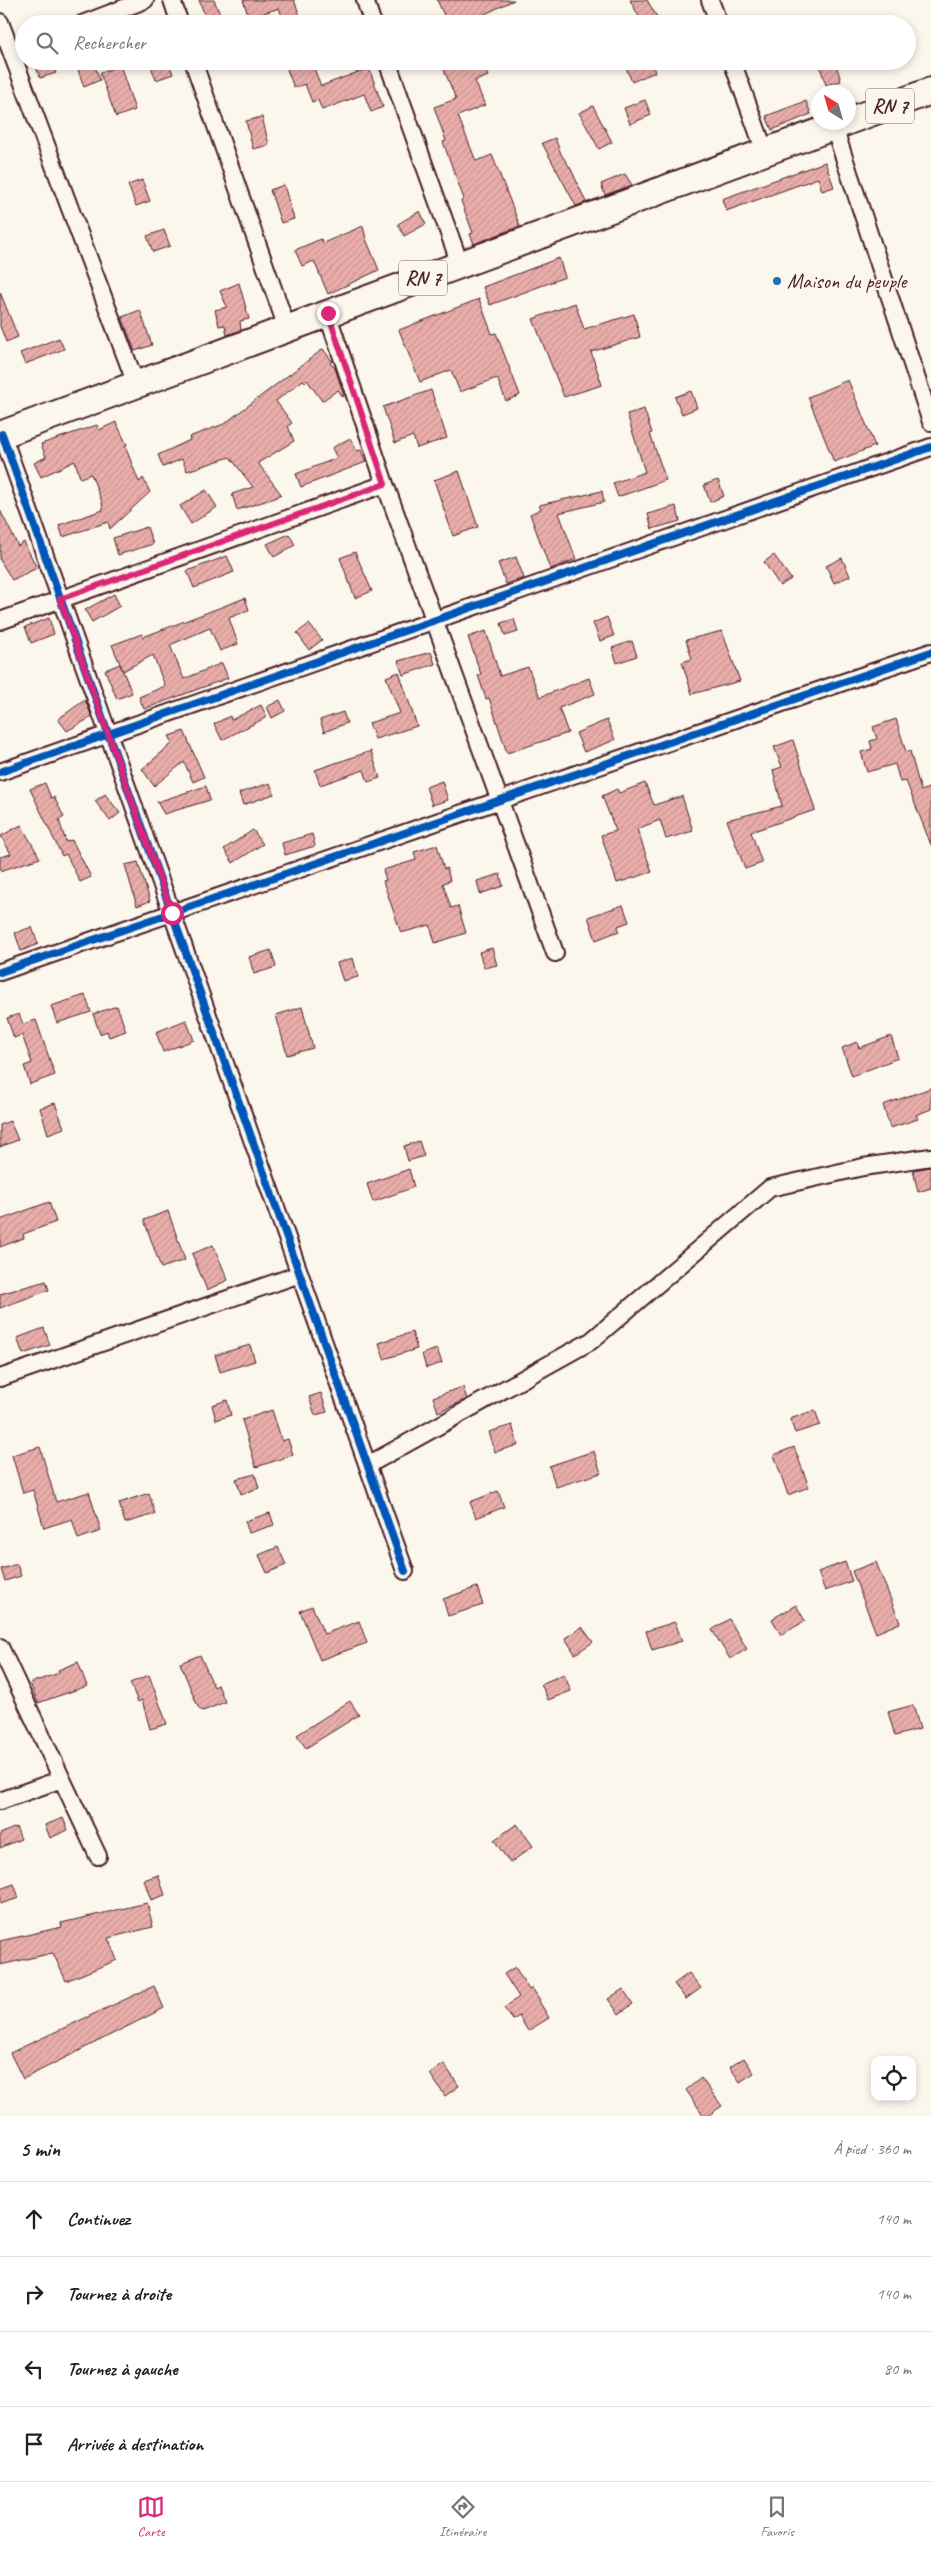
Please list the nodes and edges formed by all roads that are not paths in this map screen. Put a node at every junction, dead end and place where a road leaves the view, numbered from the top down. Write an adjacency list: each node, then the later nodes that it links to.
1 (145, 0): 5 (street)
2 (172, 0): 6 (street)
3 (365, 0): 7 (street)
4 (710, 0): 8 (street)
5 (106, 15)
6 (177, 15)
7 (370, 15)
8 (716, 15)
9 (0, 22): 10 (street)
10 (11, 50)
11 (18, 70): 23 (street)
12 (196, 70): 22 (street)
13 (390, 70): 20 (street)
14 (735, 70): 19 (street)
15 (931, 91): 16 (main road, RN 7)
16 (856, 119)
17 (826, 130): 19 (main road, RN 7)
18 (845, 130): 24 (street)
19 (764, 152): 20 (main road, RN 7)
20 (460, 264): 21 (main road, RN 7)
21 (328, 313): 22 (main road, RN 7); 27 (street)
22 (288, 328): 23 (main road, RN 7)
23 (136, 384): 25 (main road, RN 7)
24 (931, 422)
25 (1, 435): 28 (street)
26 (931, 447): 29 (street)
27 (385, 484): 28 (street); 29 (street)
28 (60, 599): 30 (street); 32 (street)
29 (435, 620): 32 (street); 34 (street)
30 (0, 621)
31 (931, 652): 34 (street)
32 (108, 734): 33 (street); 35 (street)
33 (0, 772)
34 (500, 800): 35 (street); 36 (street)
35 (172, 913): 37 (street); 39 (street)
36 (555, 953)
37 (0, 972)
38 (931, 1157): 41 (street)
39 (300, 1274): 40 (street); 41 (street)
40 (0, 1378)
41 (368, 1465): 42 (street)
42 (405, 1571)
43 (0, 1647): 44 (street)
44 (62, 1779): 45 (street); 46 (street)
45 (0, 1801)
46 (98, 1856)

